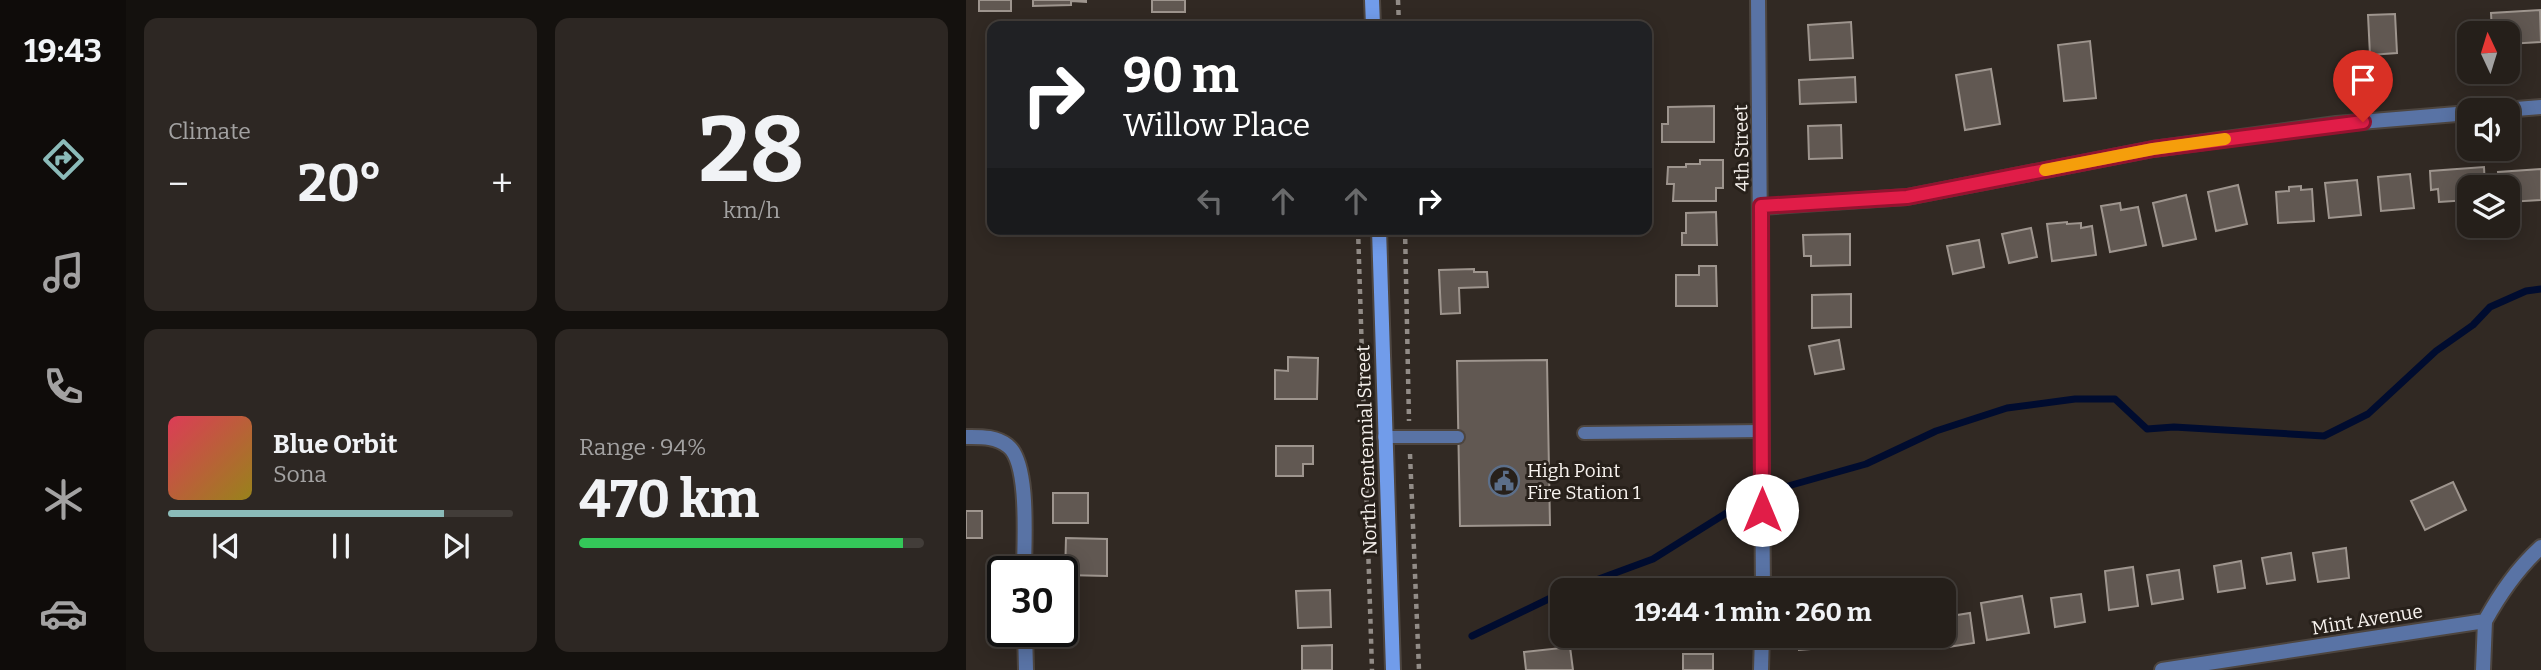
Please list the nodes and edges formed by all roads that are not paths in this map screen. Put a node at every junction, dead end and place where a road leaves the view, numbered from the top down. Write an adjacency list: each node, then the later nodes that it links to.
1 (1372, 0): 3 (main road)
2 (1758, 0): 7 (street, 4th Street)
3 (1373, 21)
4 (2541, 107): 5 (street)
5 (2520, 109)
6 (2457, 114): 7 (street)
7 (1761, 206): 9 (street, 4th Street)
8 (1379, 235): 12 (main road, North Centennial Street)
9 (1762, 431): 10 (lane); 16 (street, 4th Street)
10 (1584, 433)
11 (966, 437): 15 (street)
12 (1384, 437): 13 (lane); 21 (main road, North Centennial Street)
13 (1458, 437)
14 (2541, 547): 17 (street)
15 (1024, 556)
16 (1763, 578)
17 (2485, 621): 23 (street, Mint Avenue); 24 (street)
18 (1025, 647): 20 (street)
19 (1762, 648): 22 (street)
20 (1026, 670)
21 (1393, 670)
22 (1761, 670)
23 (2162, 670)
24 (2483, 670)

